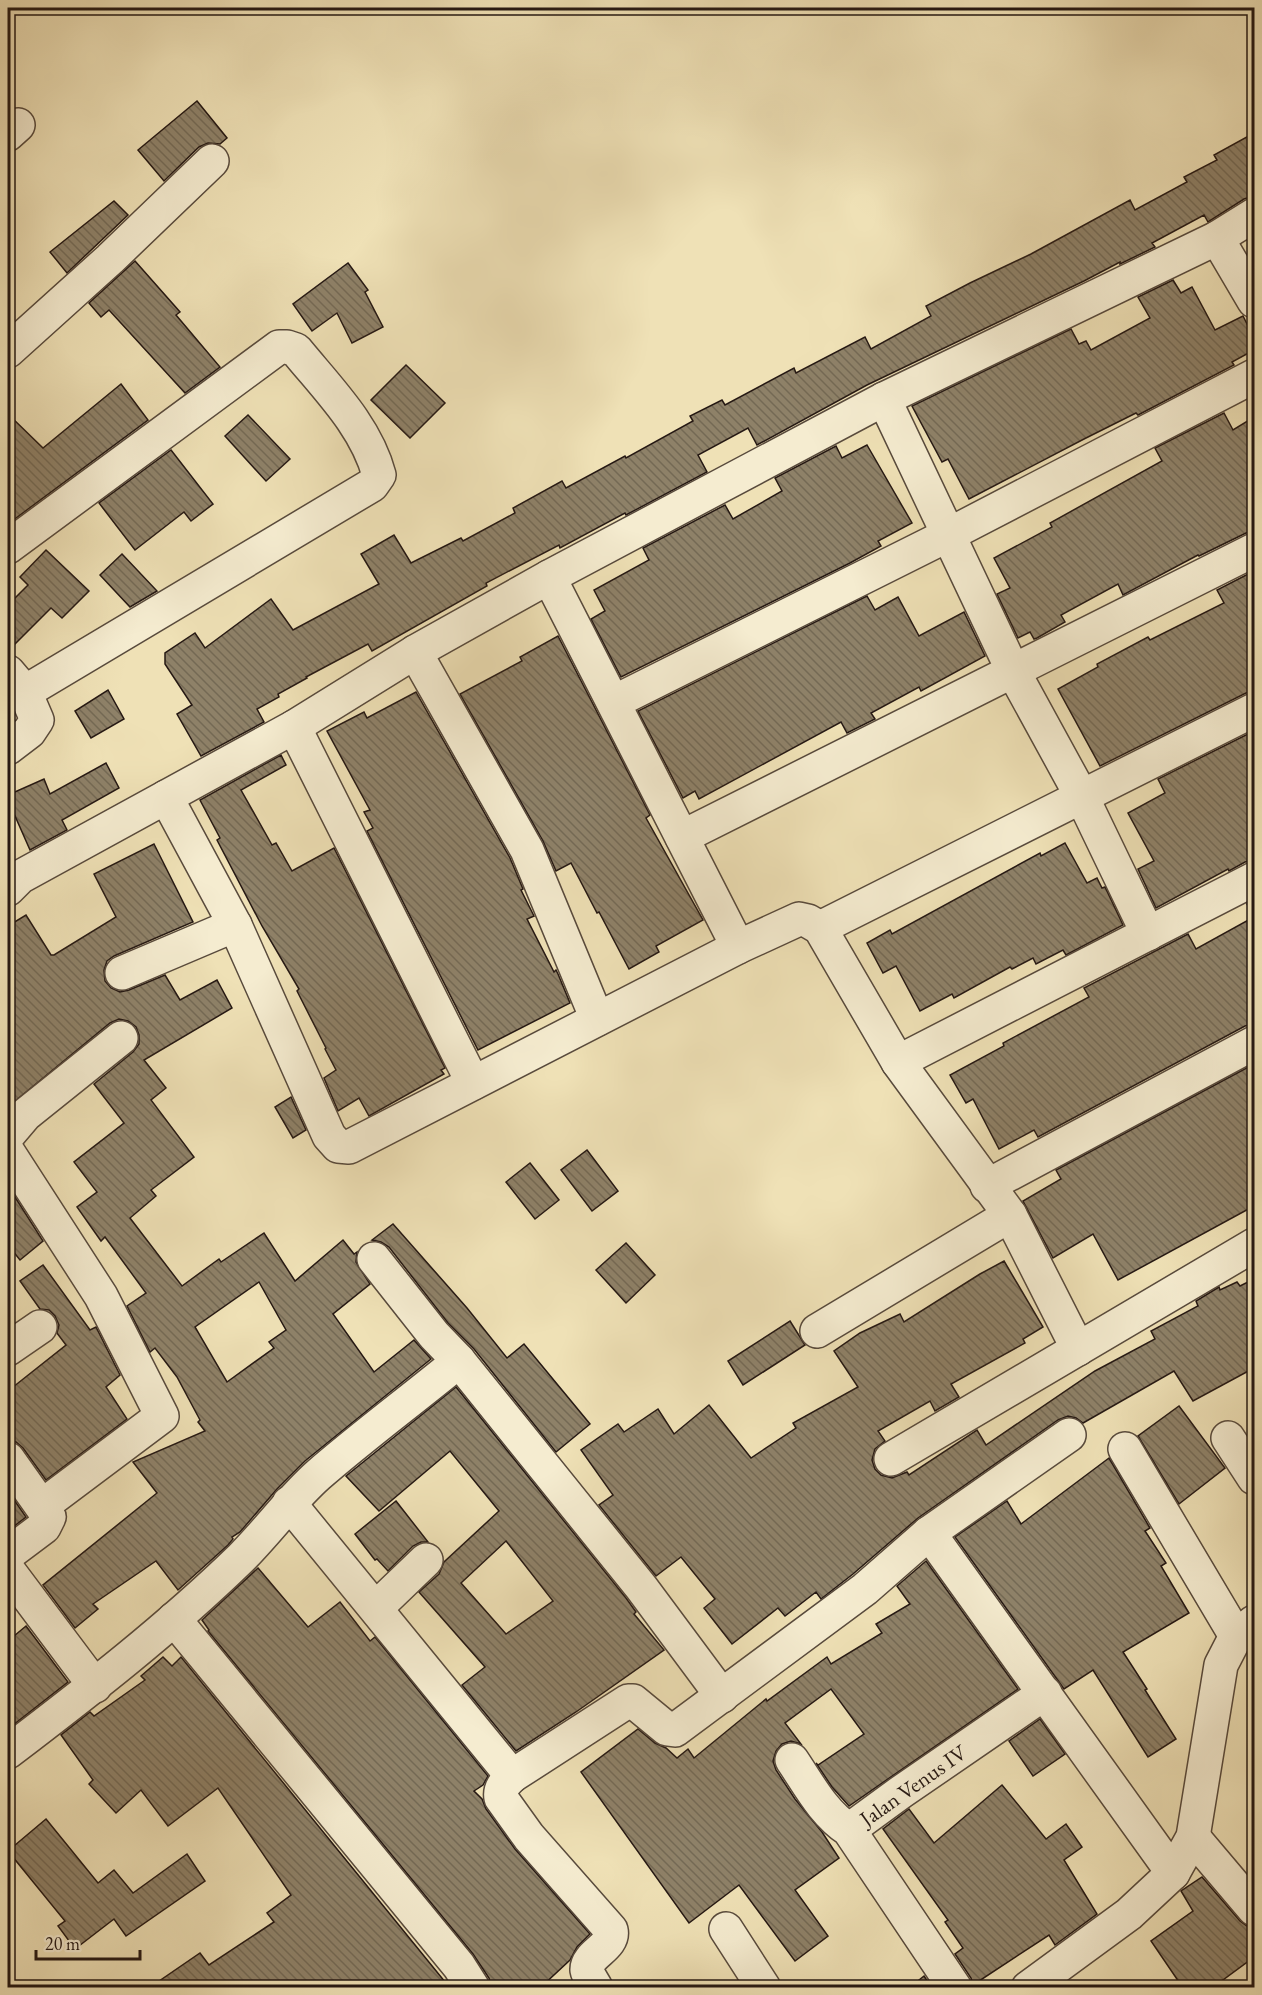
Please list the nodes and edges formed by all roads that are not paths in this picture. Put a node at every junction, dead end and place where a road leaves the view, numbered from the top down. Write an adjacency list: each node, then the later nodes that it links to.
1 (212, 161): 5 (street)
2 (1254, 215): 3 (street)
3 (1217, 238): 4 (street); 7 (street)
4 (1254, 301)
5 (8, 351)
6 (1254, 376): 8 (street)
7 (884, 399): 8 (street); 11 (street)
8 (948, 535): 13 (street); 15 (street)
9 (8, 547): 14 (street)
10 (1254, 550): 13 (street)
11 (549, 577): 12 (street); 15 (street)
12 (415, 652): 17 (street); 29 (street)
13 (1013, 671): 20 (street); 21 (street)
14 (16, 682): 18 (street)
15 (614, 702): 21 (street)
16 (1254, 710): 20 (street)
17 (294, 727): 19 (street); 33 (street)
18 (8, 748)
19 (166, 797): 22 (street); 24 (street)
20 (1082, 797): 25 (street); 26 (street)
21 (682, 837): 27 (street)
22 (12, 878)
23 (1254, 879): 26 (street)
24 (235, 925): 28 (street); 33 (street)
25 (820, 928): 27 (street); 32 (street)
26 (1148, 934): 32 (street)
27 (738, 946): 29 (street)
28 (122, 973)
29 (597, 1019): 33 (street)
30 (121, 1038): 34 (street)
31 (1254, 1043): 36 (street)
32 (898, 1062): 36 (street)
33 (473, 1083)
34 (8, 1135)
35 (8, 1152): 52 (street)
36 (987, 1186): 37 (street)
37 (1010, 1215): 41 (street); 42 (street)
38 (1254, 1245): 42 (street)
39 (374, 1259): 44 (street)
40 (40, 1327): 43 (street)
41 (817, 1331)
42 (1078, 1348): 49 (street)
43 (8, 1349)
44 (459, 1360): 51 (street); 62 (street)
45 (1070, 1435): 53 (street)
46 (1228, 1438): 50 (street)
47 (1125, 1449): 59 (street)
48 (8, 1459): 52 (street)
49 (891, 1459)
50 (1254, 1478)
51 (289, 1503): 57 (street); 58 (street)
52 (42, 1506): 54 (street)
53 (929, 1533): 61 (street); 62 (street)
54 (8, 1554)
55 (426, 1560): 57 (street)
56 (8, 1570): 60 (street)
57 (376, 1608): 65 (street)
58 (174, 1619): 60 (street); 71 (street)
59 (1245, 1629): 67 (street)
60 (95, 1686): 63 (street)
61 (1045, 1694): 66 (street, Jalan Venus IV); 68 (street)
62 (722, 1696): 65 (street)
63 (8, 1752)
64 (792, 1760): 66 (street)
65 (512, 1776): 72 (street)
66 (849, 1830): 74 (street, Jalan Venus IV)
67 (1193, 1837): 68 (street); 69 (street)
68 (1173, 1873): 75 (street)
69 (1254, 1909)
70 (726, 1929): 73 (street)
71 (473, 1988)
72 (596, 1988)
73 (764, 1988)
74 (955, 1988)
75 (1029, 1988)

